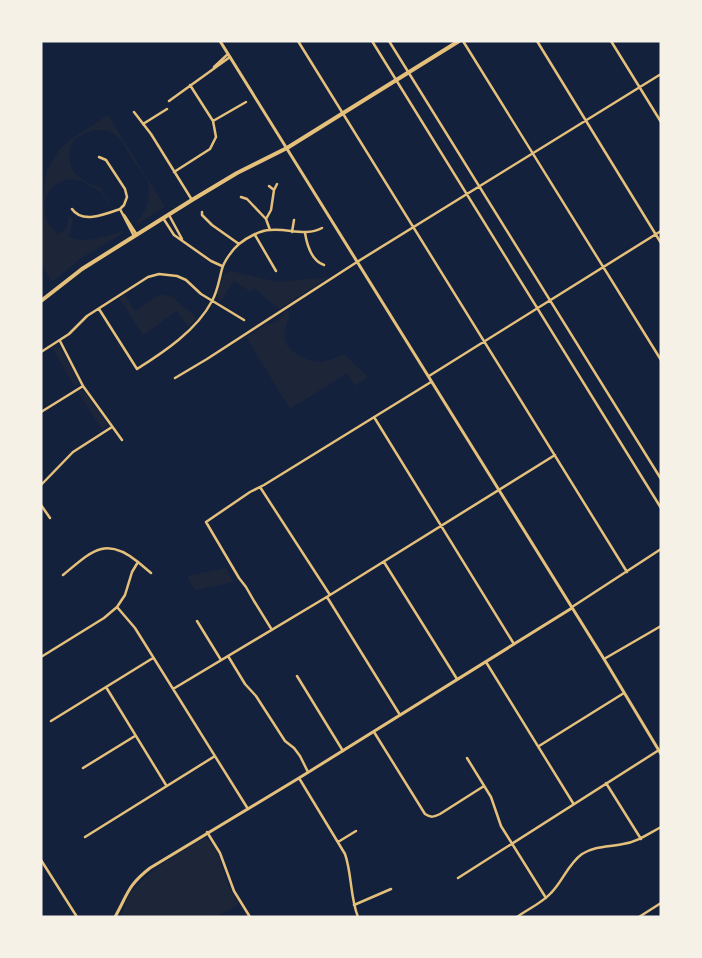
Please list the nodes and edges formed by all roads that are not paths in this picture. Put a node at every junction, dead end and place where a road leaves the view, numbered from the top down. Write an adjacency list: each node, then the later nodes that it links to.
1 (220, 41): 9 (street)
2 (298, 41): 19 (street)
3 (372, 41): 12 (street)
4 (389, 41): 10 (street)
5 (459, 41): 10 (main road)
6 (463, 41): 25 (street)
7 (537, 41): 20 (street)
8 (611, 41): 14 (street)
9 (229, 56): 13 (street); 24 (street)
10 (408, 72): 12 (main road); 30 (street)
11 (661, 74): 14 (street)
12 (396, 80): 19 (main road); 32 (street)
13 (190, 85): 15 (street); 21 (street)
14 (639, 87): 20 (street); 22 (street)
15 (169, 101)
16 (246, 102): 21 (street)
17 (167, 109): 23 (street)
18 (134, 112): 23 (street)
19 (342, 113): 24 (main road); 42 (street)
20 (586, 119): 25 (street); 48 (street)
21 (213, 121): 27 (street)
22 (661, 122)
23 (143, 124): 27 (street)
24 (286, 148): 34 (main road); 54 (street)
25 (532, 153): 30 (street); 57 (street)
26 (99, 157): 36 (street)
27 (174, 172): 34 (street)
28 (277, 184): 31 (street)
29 (269, 186): 31 (street)
30 (479, 187): 32 (street); 61 (street)
31 (274, 190): 40 (street)
32 (467, 195): 42 (street); 63 (street)
33 (241, 197): 40 (street)
34 (192, 200): 38 (main road)
35 (72, 209): 36 (street)
36 (120, 210): 50 (street)
37 (197, 214): 53 (street)
38 (169, 215): 39 (main road); 51 (street)
39 (163, 218): 50 (main road); 51 (street)
40 (266, 219): 44 (street)
41 (294, 220): 46 (street)
42 (413, 227): 54 (street); 66 (street)
43 (322, 228): 47 (street)
44 (270, 230): 46 (street); 49 (street)
45 (661, 231): 48 (street)
46 (292, 232): 47 (street)
47 (306, 233): 55 (street)
48 (656, 234): 52 (street); 57 (street)
49 (255, 235): 53 (street); 58 (street)
50 (136, 236): 60 (main road)
51 (182, 240): 56 (street)
52 (661, 243)
53 (239, 244): 56 (street)
54 (357, 262): 69 (street); 70 (street)
55 (324, 265)
56 (222, 266): 59 (street)
57 (603, 267): 61 (street); 68 (street)
58 (276, 271)
59 (213, 300): 62 (street); 62 (street); 64 (street)
60 (41, 301)
61 (550, 301): 63 (street); 78 (street)
62 (99, 309): 65 (street)
63 (537, 309): 66 (street); 83 (street)
64 (244, 320)
65 (60, 341): 67 (street); 72 (street)
66 (484, 342): 69 (street); 77 (street)
67 (41, 352)
68 (661, 360)
69 (428, 376): 71 (street)
70 (175, 378)
71 (432, 382): 74 (street); 81 (street)
72 (83, 386): 73 (street); 75 (street)
73 (41, 412)
74 (374, 417): 80 (street); 85 (street)
75 (112, 427): 76 (street); 79 (street)
76 (122, 440)
77 (554, 455): 81 (street); 89 (street)
78 (661, 479)
79 (41, 485)
80 (260, 487): 92 (street); 97 (street)
81 (498, 490): 85 (street); 94 (street)
82 (41, 505): 84 (street)
83 (661, 508)
84 (50, 518)
85 (441, 525): 88 (street); 98 (street)
86 (661, 549): 89 (street)
87 (138, 562): 90 (street); 91 (street); 93 (street)
88 (384, 562): 92 (street); 106 (street)
89 (627, 572): 94 (street)
90 (151, 573)
91 (64, 575)
92 (329, 596): 97 (street); 110 (street)
93 (117, 607): 100 (street); 101 (street)
94 (572, 608): 98 (street); 102 (street)
95 (196, 621): 103 (street)
96 (661, 626): 102 (street)
97 (272, 630): 99 (street)
98 (514, 644): 104 (street)
99 (228, 656): 103 (street); 120 (street)
100 (41, 657)
101 (153, 658): 107 (street); 108 (street)
102 (604, 659): 109 (street)
103 (221, 660): 108 (street)
104 (486, 662): 106 (street); 114 (street)
105 (297, 676): 115 (street)
106 (457, 680): 110 (street)
107 (106, 687): 111 (street); 113 (street)
108 (173, 689): 117 (street)
109 (624, 693): 114 (street); 116 (street)
110 (400, 715): 112 (street)
111 (51, 721)
112 (374, 732): 115 (street); 124 (street)
113 (135, 736): 119 (street); 123 (street)
114 (539, 746): 125 (street)
115 (343, 751): 120 (street)
116 (660, 752): 122 (street)
117 (215, 756): 123 (street); 126 (street)
118 (467, 758): 124 (street)
119 (83, 768)
120 (308, 772): 121 (street)
121 (299, 778): 126 (street); 132 (street)
122 (606, 783): 125 (street); 131 (street)
123 (166, 786): 130 (street)
124 (484, 786): 133 (street)
125 (574, 803): 133 (street)
126 (248, 809): 129 (street)
127 (661, 827): 131 (street)
128 (356, 831): 132 (street)
129 (208, 832): 141 (street); 142 (street)
130 (85, 837)
131 (641, 839): 137 (street)
132 (338, 842): 139 (street)
133 (512, 843): 135 (street); 137 (street)
134 (41, 860): 140 (street)
135 (458, 878)
136 (392, 889): 139 (street)
137 (546, 898): 144 (street)
138 (661, 903): 145 (street)
139 (354, 905): 143 (street)
140 (77, 917)
141 (115, 917)
142 (250, 917)
143 (358, 917)
144 (516, 917)
145 (639, 917)

